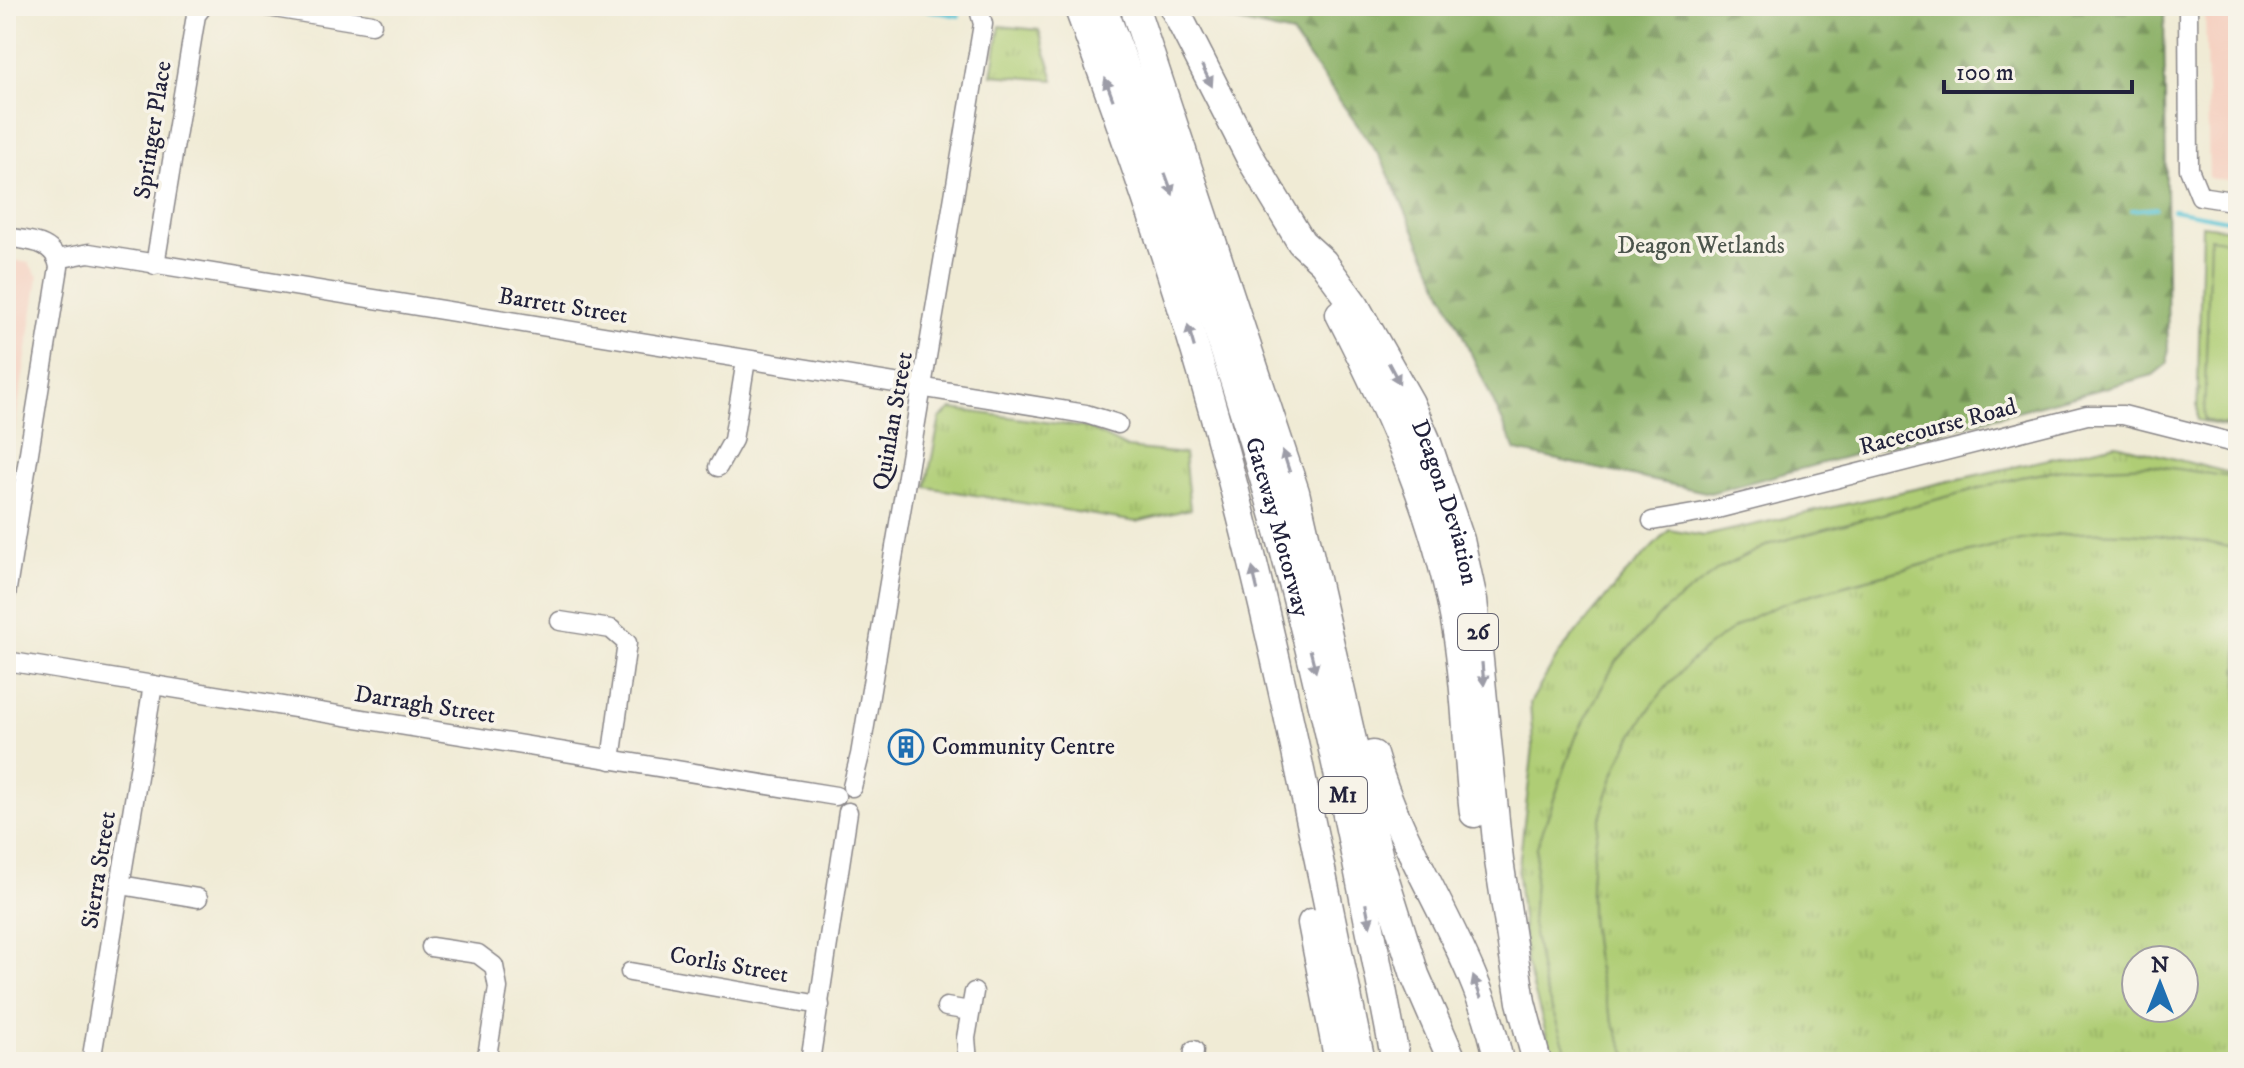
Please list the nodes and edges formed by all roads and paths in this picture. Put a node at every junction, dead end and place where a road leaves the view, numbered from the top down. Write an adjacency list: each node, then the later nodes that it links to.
1 (203, 6): 14 (street, Springer Place)
2 (262, 6): 9 (street)
3 (978, 6): 16 (street, Quinlan Street)
4 (1078, 6): 25 (highway, Gateway Motorway / M1, one-way to 4)
5 (1102, 6): 41 (highway, Gateway Motorway / M1, one-way to 41)
6 (1134, 6): 21 (highway, one-way to 6)
7 (1173, 6): 12 (highway, Deagon Deviation / 26, one-way to 12)
8 (2188, 6): 10 (street)
9 (372, 24)
10 (2238, 202)
11 (6, 237): 13 (street)
12 (1301, 242): 44 (highway); 45 (highway, Deagon Deviation / 26, one-way to 45)
13 (57, 259): 14 (street, Barrett Street); 22 (street)
14 (155, 265): 15 (street, Barrett Street)
15 (746, 360): 16 (street, Barrett Street); 19 (street)
16 (922, 389): 17 (street, Barrett Street); 28 (street, Quinlan Street)
17 (1118, 424)
18 (2238, 444): 20 (street, Racecourse Road)
19 (718, 467)
20 (1652, 521)
21 (1306, 537): 42 (highway); 43 (highway, one-way to 21)
22 (6, 595)
23 (560, 621): 27 (street)
24 (6, 661): 26 (street, Darragh Street)
25 (1280, 682): 39 (highway); 40 (highway, Gateway Motorway / M1)
26 (153, 685): 27 (street, Darragh Street); 29 (street, Sierra Street)
27 (611, 760): 28 (street, Darragh Street)
28 (844, 791): 33 (street)
29 (121, 885): 30 (street); 35 (street, Sierra Street)
30 (198, 898)
31 (431, 947): 36 (street)
32 (630, 972): 33 (street, Corlis Street)
33 (820, 1005): 37 (street)
34 (946, 1007): 38 (street)
35 (91, 1062)
36 (486, 1062)
37 (810, 1062)
38 (968, 1062)
39 (1339, 1062)
40 (1361, 1062)
41 (1396, 1062)
42 (1453, 1062)
43 (1499, 1062)
44 (1516, 1062)
45 (1537, 1062)

